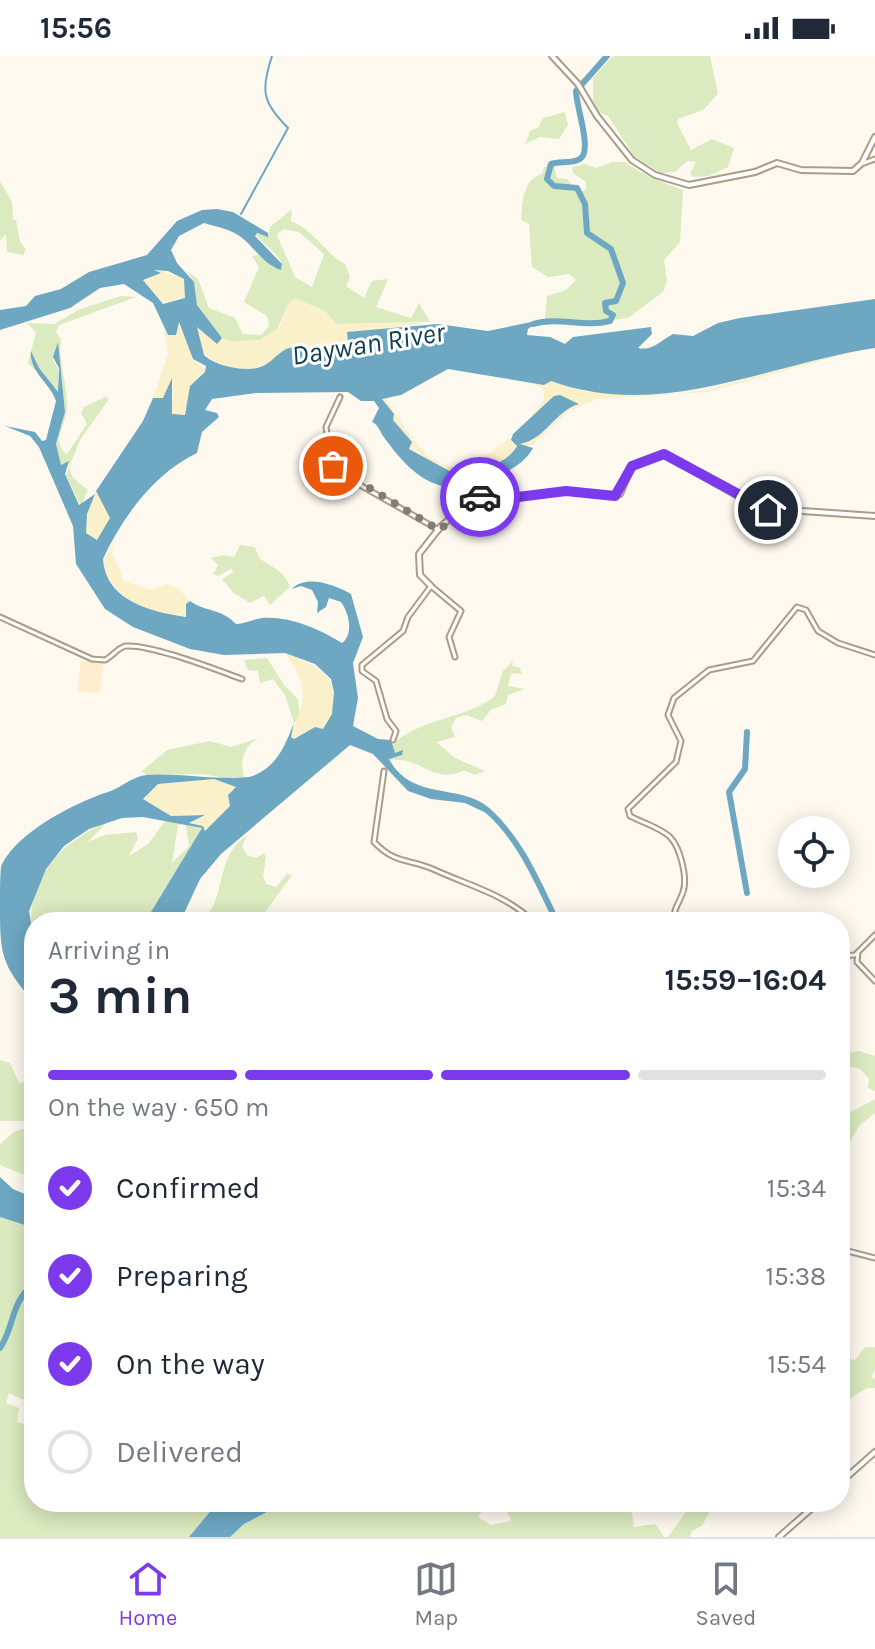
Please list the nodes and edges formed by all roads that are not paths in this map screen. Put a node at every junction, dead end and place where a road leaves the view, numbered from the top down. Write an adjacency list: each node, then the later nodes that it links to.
1 (552, 56): 4 (street)
2 (875, 137): 4 (street)
3 (875, 159): 4 (street)
4 (862, 163)
5 (340, 397): 7 (street)
6 (875, 516): 7 (street)
7 (439, 530): 8 (street)
8 (431, 586): 11 (street); 13 (street)
9 (0, 617): 12 (street)
10 (875, 655): 16 (street)
11 (455, 657)
12 (242, 679)
13 (393, 740)
14 (384, 771): 15 (street)
15 (520, 912)
16 (673, 912)
17 (875, 935): 18 (street)
18 (858, 952): 19 (street); 20 (street)
19 (850, 954)
20 (875, 981)
21 (850, 1252): 22 (street)
22 (875, 1258)
23 (875, 1452): 24 (street)
24 (850, 1474)
25 (808, 1512): 26 (street)
26 (779, 1537)

